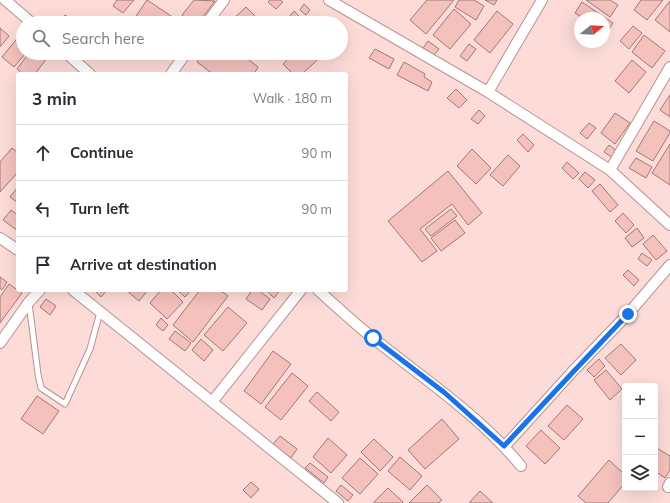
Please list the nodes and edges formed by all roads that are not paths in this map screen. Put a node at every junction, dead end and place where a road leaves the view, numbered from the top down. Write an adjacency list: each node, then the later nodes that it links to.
1 (5, 0): 5 (street)
2 (224, 0): 6 (street)
3 (329, 0): 12 (street)
4 (542, 0): 12 (street)
5 (24, 16)
6 (212, 16)
7 (74, 60): 10 (street)
8 (181, 60): 11 (street)
9 (670, 67): 13 (street)
10 (88, 72)
11 (172, 72)
12 (488, 92): 13 (street)
13 (610, 170): 14 (street)
14 (670, 225)
15 (0, 238): 16 (street)
16 (16, 249)
17 (670, 265): 26 (street)
18 (38, 292): 22 (street)
19 (76, 292): 23 (street)
20 (300, 292): 25 (street)
21 (320, 292): 26 (street)
22 (29, 302): 23 (lane); 24 (street)
23 (101, 311): 25 (street)
24 (0, 343)
25 (212, 402): 28 (street)
26 (504, 446): 27 (street)
27 (521, 466)
28 (338, 503)

